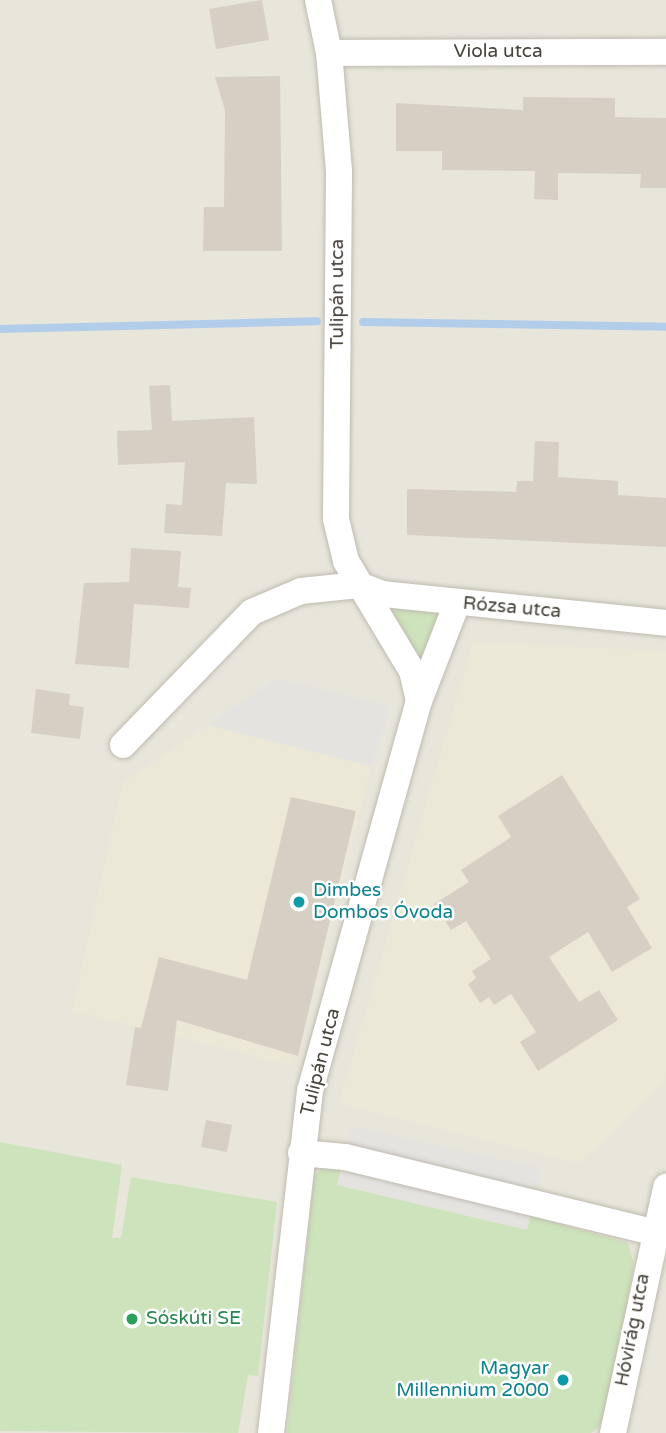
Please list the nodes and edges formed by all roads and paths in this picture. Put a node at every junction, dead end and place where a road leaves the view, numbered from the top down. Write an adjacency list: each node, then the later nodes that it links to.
1 (318, 0): 3 (street, Tulipán utca)
2 (666, 52): 3 (street, Viola utca)
3 (329, 53): 4 (street, Tulipán utca)
4 (359, 585): 5 (street, Rózsa utca); 7 (street, Tulipán utca); 8 (street)
5 (457, 603): 6 (street, Rózsa utca); 7 (street, Tulipán utca)
6 (666, 623)
7 (419, 701): 9 (street, Tulipán utca)
8 (123, 745)
9 (301, 1153): 11 (street); 12 (street, Tulipán utca)
10 (666, 1187): 11 (street, Hóvirág utca)
11 (653, 1232): 13 (street, Hóvirág utca)
12 (271, 1433)
13 (613, 1433)

